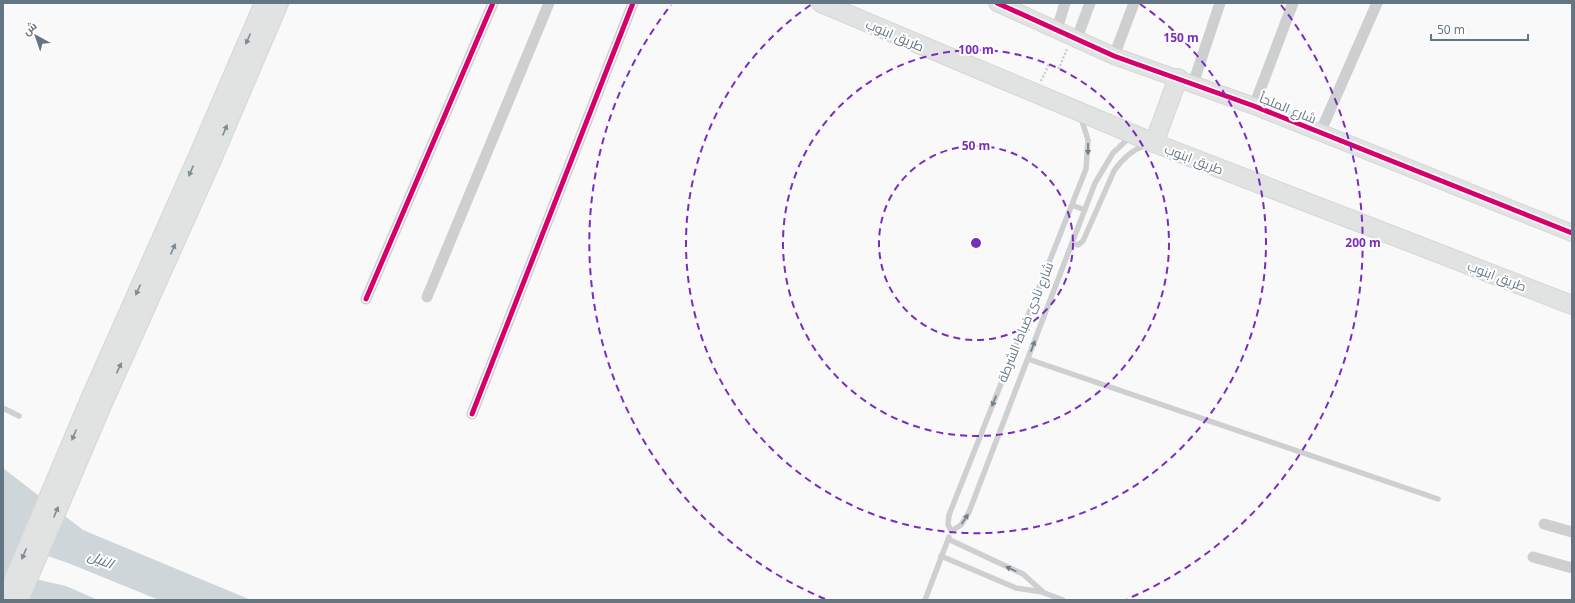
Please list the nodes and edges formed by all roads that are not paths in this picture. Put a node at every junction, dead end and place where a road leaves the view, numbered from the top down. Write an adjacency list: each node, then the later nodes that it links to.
1 (264, 3): 31 (main road, one-way to 31)
2 (279, 3): 31 (main road, one-way to 2)
3 (493, 3): 28 (street)
4 (549, 3): 27 (street)
5 (633, 3): 33 (street)
6 (821, 3): 19 (main road, طريق ابنوب)
7 (997, 3): 14 (street, شارع الملجأ)
8 (1065, 3): 14 (street)
9 (1090, 3): 15 (street)
10 (1134, 3): 16 (street)
11 (1220, 3): 17 (street)
12 (1293, 3): 18 (street)
13 (1377, 3): 20 (street)
14 (1057, 29): 15 (street, شارع الملجأ)
15 (1073, 42): 16 (street, شارع الملجأ)
16 (1114, 56): 17 (street, شارع الملجأ)
17 (1182, 83): 18 (street, شارع الملجأ); 22 (main road)
18 (1254, 106): 20 (street, شارع الملجأ)
19 (1078, 112): 21 (main road, طريق ابنوب); 23 (lane, شارع نادى ضباط الشرطة, one-way to 23)
20 (1320, 133): 25 (street, شارع الملجأ)
21 (1132, 134): 22 (main road, طريق ابنوب); 24 (lane, شارع نادى ضباط الشرطة)
22 (1154, 143): 26 (lane); 29 (main road, طريق ابنوب)
23 (1072, 205): 24 (lane); 37 (lane, شارع نادى ضباط الشرطة, one-way to 37)
24 (1085, 210): 26 (lane, شارع نادى ضباط الشرطة)
25 (1572, 233)
26 (1072, 243): 30 (lane, شارع نادى ضباط الشرطة, one-way to 26)
27 (426, 297)
28 (366, 300)
29 (1572, 305)
30 (1028, 359): 35 (lane); 37 (lane, شارع نادى ضباط الشرطة, one-way to 30)
31 (96, 401): 44 (main road, one-way to 44); 45 (main road, one-way to 31)
32 (3, 408): 34 (lane)
33 (472, 414)
34 (19, 416)
35 (1438, 499)
36 (1544, 524): 38 (street)
37 (950, 531): 39 (lane, شارع نادى ضباط الشرطة)
38 (1572, 532)
39 (948, 539): 40 (lane, شارع نادى ضباط الشرطة); 43 (lane, one-way to 39)
40 (941, 556): 43 (lane); 46 (lane, شارع نادى ضباط الشرطة)
41 (1533, 558): 42 (street)
42 (1572, 568)
43 (1042, 592): 47 (lane)
44 (5, 600)
45 (19, 600)
46 (925, 600)
47 (1063, 600)

